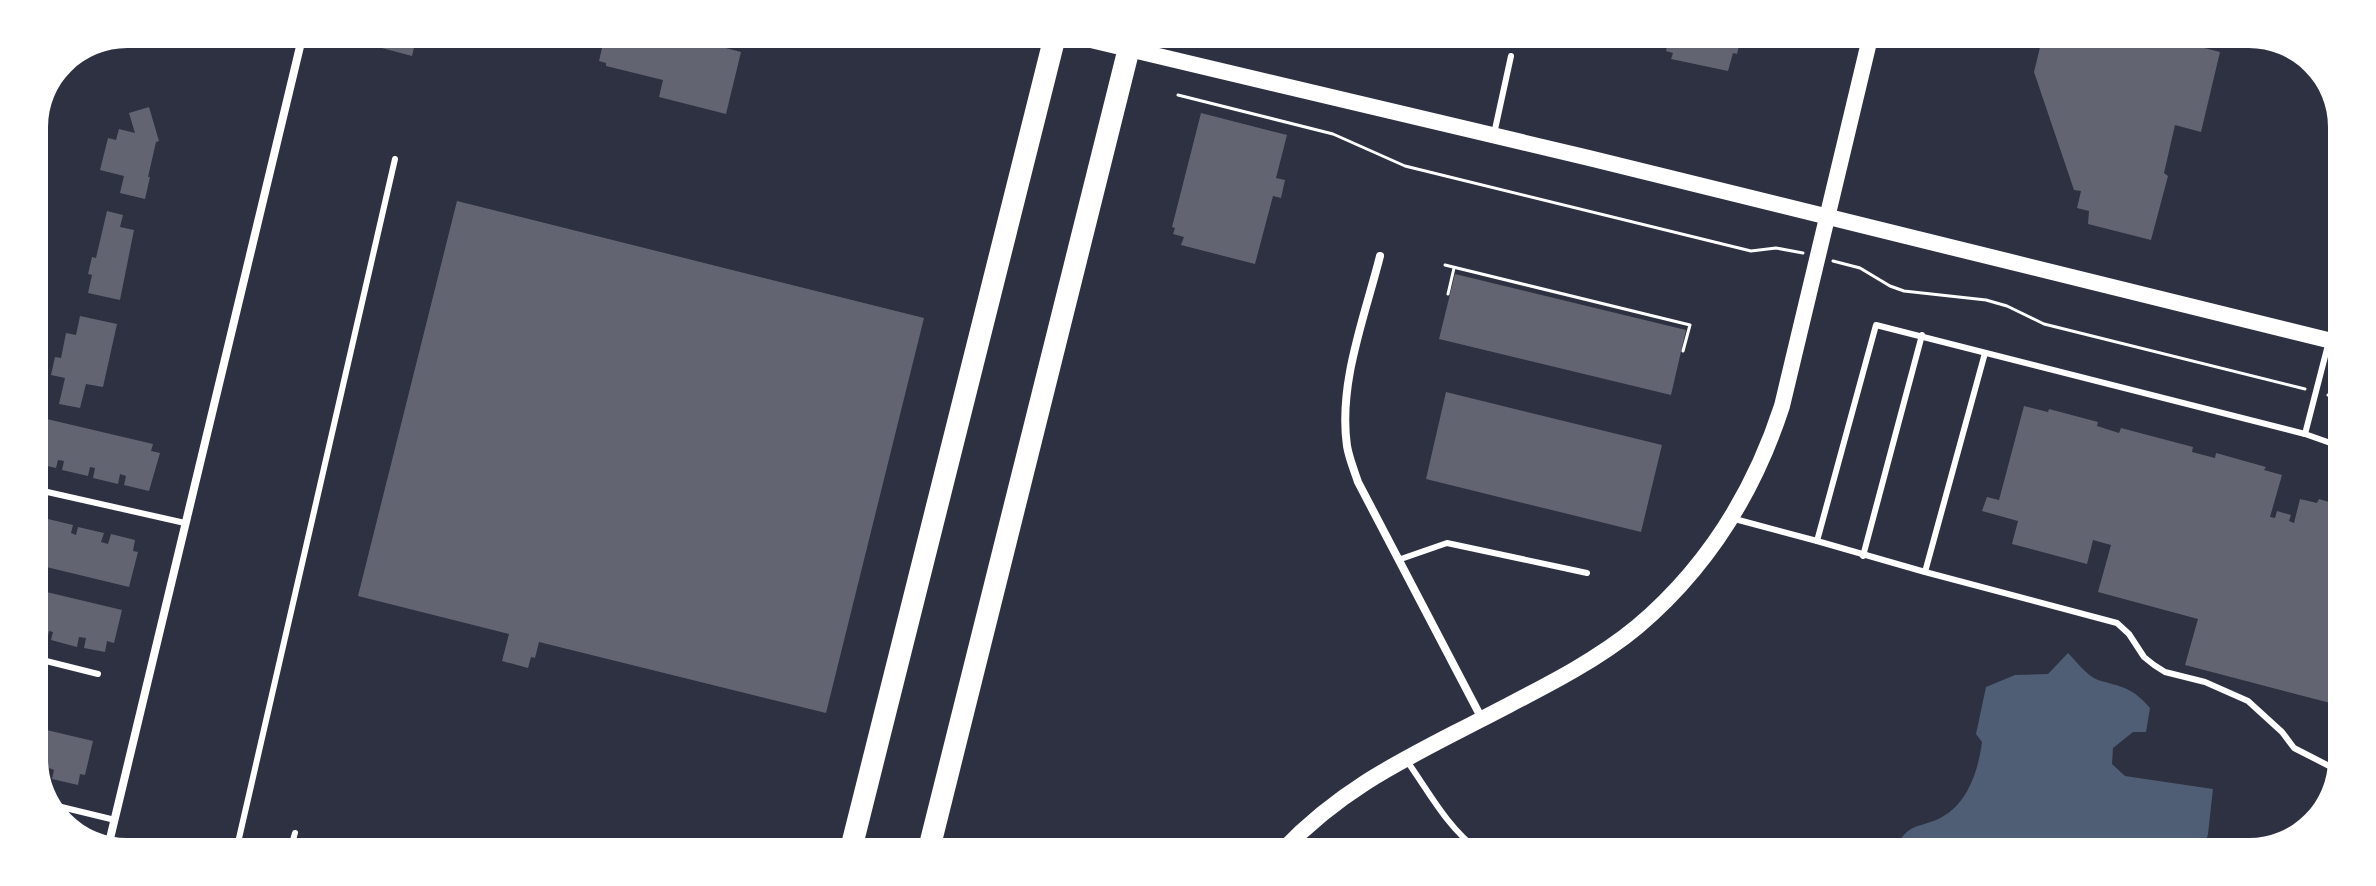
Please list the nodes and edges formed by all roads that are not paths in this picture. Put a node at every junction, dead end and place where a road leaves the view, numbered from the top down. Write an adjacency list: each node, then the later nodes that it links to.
1 (300, 48): 19 (street)
2 (1052, 48): 36 (highway)
3 (1125, 48): 7 (main road)
4 (1129, 48): 37 (highway)
5 (1868, 48): 9 (main road)
6 (1511, 56): 7 (lane)
7 (1494, 135): 9 (main road)
8 (395, 159): 34 (lane)
9 (1827, 216): 12 (main road); 18 (main road)
10 (1380, 256): 22 (street)
11 (1922, 335): 13 (lane); 20 (lane); 21 (lane)
12 (2328, 340)
13 (1985, 353): 15 (lane); 23 (lane)
14 (2328, 360): 15 (lane)
15 (2305, 434): 16 (lane)
16 (2328, 442)
17 (48, 494): 19 (lane)
18 (1731, 518): 20 (lane); 27 (main road)
19 (185, 523): 31 (street)
20 (1817, 541): 21 (lane)
21 (1863, 556): 23 (lane)
22 (1398, 560): 24 (lane); 27 (street)
23 (1925, 572): 29 (lane)
24 (1587, 573)
25 (48, 662): 26 (lane)
26 (98, 674)
27 (1482, 719): 28 (main road)
28 (1405, 758): 38 (main road); 39 (lane)
29 (2327, 765)
30 (65, 808): 31 (lane)
31 (115, 820): 33 (street)
32 (295, 833): 35 (lane)
33 (111, 836)
34 (239, 838)
35 (294, 838)
36 (854, 838)
37 (932, 838)
38 (1295, 838)
39 (1462, 838)

